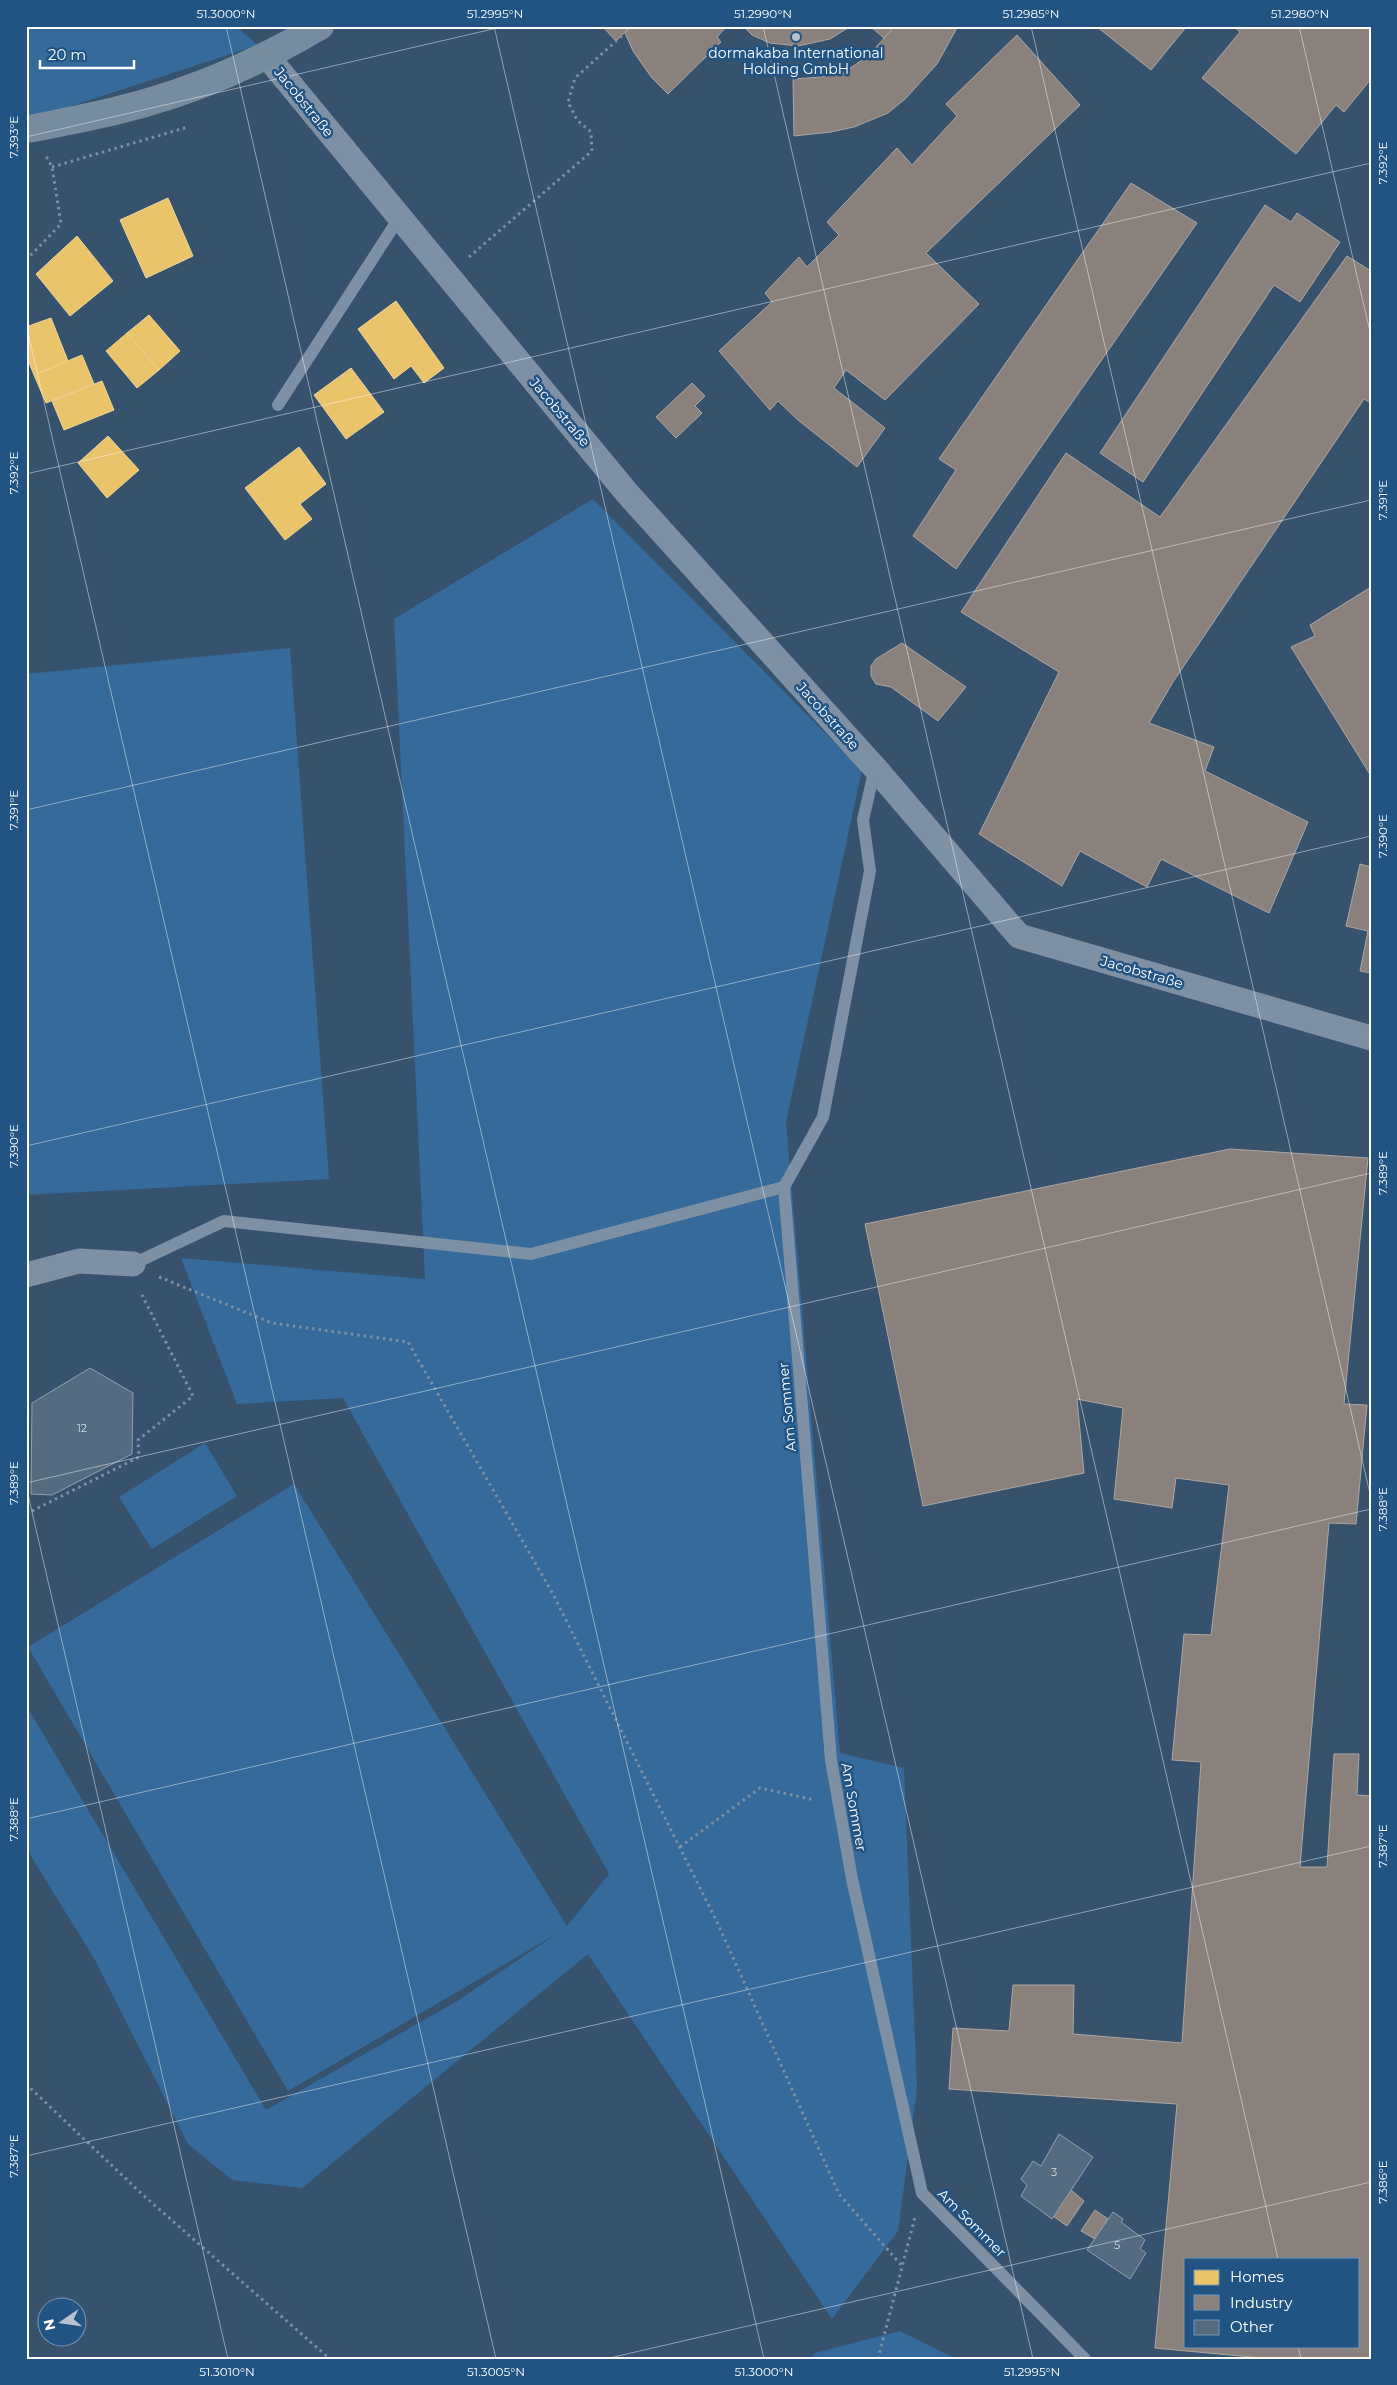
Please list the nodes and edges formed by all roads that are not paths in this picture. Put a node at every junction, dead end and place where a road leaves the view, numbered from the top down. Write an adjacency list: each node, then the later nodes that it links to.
1 (320, 26): 2 (main road)
2 (266, 55): 3 (main road); 4 (street, Jacobstraße)
3 (26, 129)
4 (399, 218): 5 (lane); 6 (street, Jacobstraße)
5 (278, 405)
6 (875, 768): 7 (street, Jacobstraße); 8 (lane)
7 (1371, 1038)
8 (784, 1187): 9 (lane); 11 (lane, Am Sommer)
9 (130, 1264): 10 (street)
10 (26, 1275)
11 (1085, 2359)

